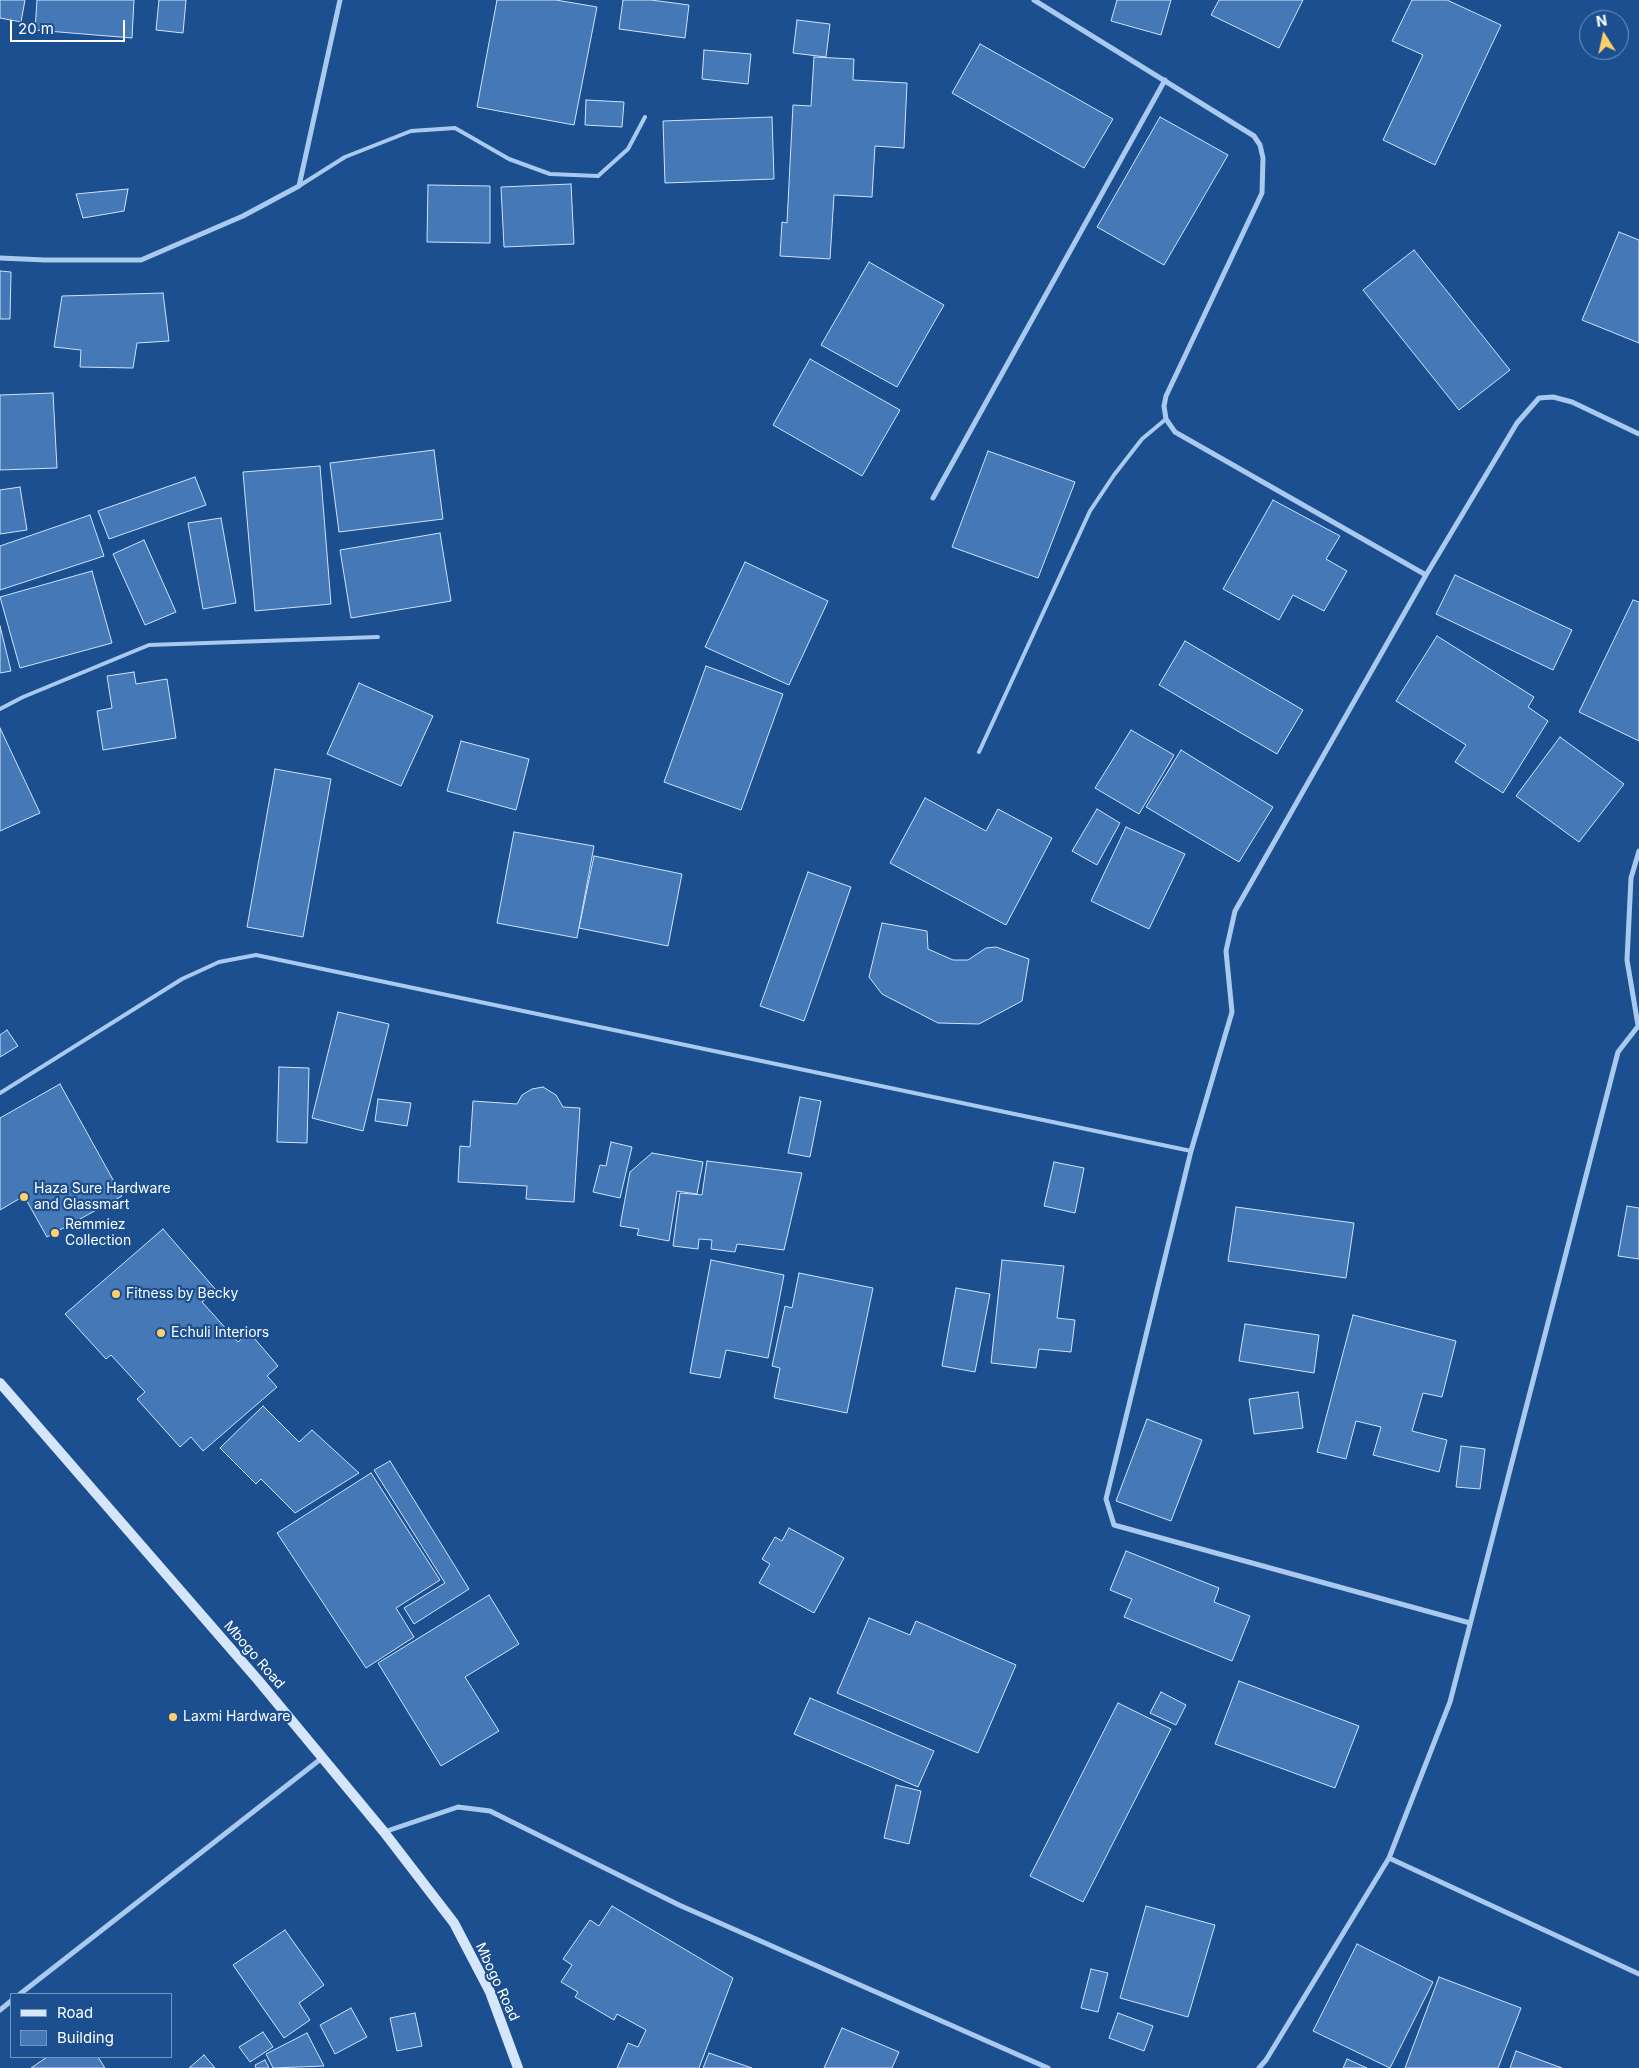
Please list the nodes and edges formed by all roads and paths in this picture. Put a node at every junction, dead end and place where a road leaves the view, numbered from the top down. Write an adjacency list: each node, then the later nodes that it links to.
1 (340, 0): 5 (street)
2 (1034, 0): 3 (street)
3 (1164, 80): 7 (street); 9 (street)
4 (645, 117): 5 (lane)
5 (299, 186): 6 (street)
6 (0, 258)
7 (1166, 419): 10 (street); 13 (lane)
8 (1639, 434): 10 (street)
9 (933, 498)
10 (1426, 575): 17 (street)
11 (378, 637): 12 (lane)
12 (0, 708)
13 (979, 752)
14 (1639, 851): 15 (street)
15 (1638, 1025): 19 (street)
16 (0, 1093): 17 (lane)
17 (1191, 1151): 19 (street)
18 (0, 1383): 20 (main road, Mbogo Road)
19 (1470, 1623): 22 (street)
20 (322, 1758): 21 (main road, Mbogo Road); 24 (street)
21 (384, 1832): 27 (main road, Mbogo Road); 28 (street)
22 (1389, 1858): 23 (street); 29 (street)
23 (1639, 1974)
24 (21, 1993)
25 (10, 2002): 26 (street)
26 (0, 2010)
27 (518, 2068)
28 (1048, 2068)
29 (1259, 2068)

